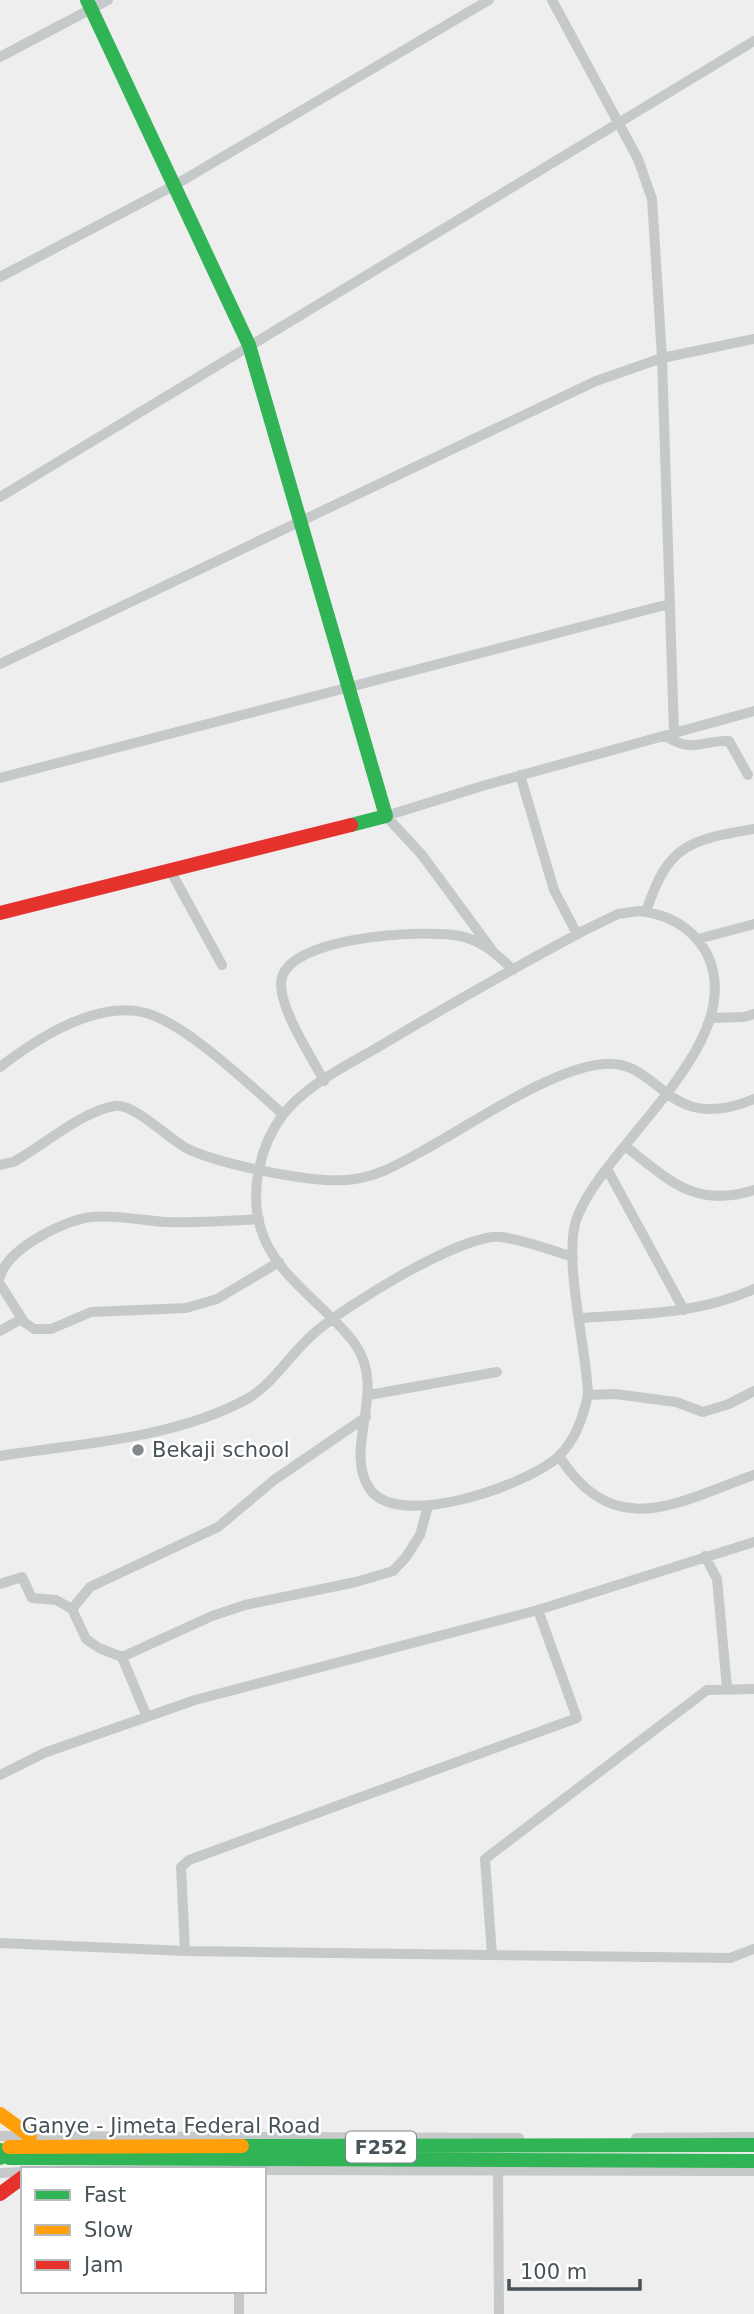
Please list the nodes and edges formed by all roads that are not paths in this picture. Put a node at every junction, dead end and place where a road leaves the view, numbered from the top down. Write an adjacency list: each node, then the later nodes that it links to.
1 (108, 0): 4 (street)
2 (489, 0): 8 (street)
3 (552, 0): 7 (street)
4 (89, 5): 6 (street); 8 (main road)
5 (754, 41): 7 (street)
6 (0, 57)
7 (618, 123): 11 (street); 12 (street)
8 (175, 185): 9 (street); 11 (main road)
9 (0, 277)
10 (754, 339): 12 (street)
11 (248, 345): 13 (street); 14 (main road)
12 (662, 358): 14 (street); 15 (street)
13 (0, 497)
14 (302, 519): 16 (street); 17 (main road)
15 (669, 604): 17 (street); 19 (street)
16 (0, 664)
17 (350, 688): 22 (street); 23 (main road)
18 (754, 711): 19 (street)
19 (670, 734): 20 (street); 21 (street)
20 (520, 775): 23 (street); 29 (street)
21 (748, 775)
22 (0, 778)
23 (386, 816): 25 (main road); 31 (street)
24 (754, 829): 26 (street)
25 (170, 870): 27 (main road); 32 (street)
26 (646, 912): 29 (street); 30 (street)
27 (0, 913)
28 (754, 924): 30 (street)
29 (577, 934): 33 (street)
30 (698, 939): 35 (street)
31 (492, 950): 33 (street); 37 (street)
32 (222, 965)
33 (513, 970): 37 (street)
34 (754, 1014): 35 (street)
35 (712, 1018): 38 (street)
36 (0, 1067): 40 (street)
37 (324, 1082): 40 (street)
38 (667, 1094): 39 (street); 41 (street); 43 (street)
39 (754, 1099)
40 (283, 1114): 43 (street)
41 (625, 1146): 44 (street); 45 (street)
42 (0, 1165): 43 (street)
43 (259, 1168): 46 (street)
44 (607, 1169): 47 (street); 52 (street)
45 (754, 1190)
46 (259, 1219): 48 (street); 49 (street)
47 (573, 1256): 53 (street); 54 (street)
48 (279, 1262): 53 (street); 55 (street)
49 (0, 1274)
50 (0, 1284): 55 (street)
51 (754, 1289): 52 (street)
52 (684, 1310): 54 (street)
53 (332, 1318): 59 (street); 62 (street)
54 (581, 1318): 60 (street)
55 (21, 1319): 56 (street)
56 (0, 1331)
57 (497, 1371): 59 (street)
58 (754, 1391): 60 (street)
59 (369, 1395): 61 (street)
60 (589, 1395): 63 (street)
61 (366, 1416): 65 (street); 69 (street)
62 (0, 1456)
63 (559, 1456): 64 (street); 65 (street)
64 (754, 1475)
65 (428, 1506): 71 (street)
66 (754, 1542): 67 (street)
67 (705, 1556): 70 (street); 72 (street)
68 (0, 1584): 69 (street)
69 (72, 1609): 71 (street)
70 (538, 1610): 74 (street); 78 (street)
71 (122, 1657): 74 (street)
72 (727, 1688): 73 (street); 79 (street)
73 (754, 1689)
74 (147, 1717): 75 (street)
75 (0, 1775)
76 (0, 1943): 78 (street)
77 (754, 1950): 79 (street)
78 (185, 1951): 79 (street)
79 (492, 1955)
80 (0, 2114): 81 (main road)
81 (30, 2136): 82 (street); 84 (street)
82 (754, 2137)
83 (754, 2145): 84 (main road, Ganye - Jimeta Federal Road / F252)
84 (4, 2150): 85 (main road, Ganye - Jimeta Federal Road / F252)
85 (754, 2161)
86 (266, 2170): 87 (street)
87 (498, 2170): 88 (street); 95 (street)
88 (754, 2171)
89 (0, 2172): 90 (street)
90 (21, 2174)
91 (21, 2176): 92 (main road)
92 (0, 2194)
93 (239, 2293): 94 (street)
94 (239, 2314)
95 (499, 2314)

